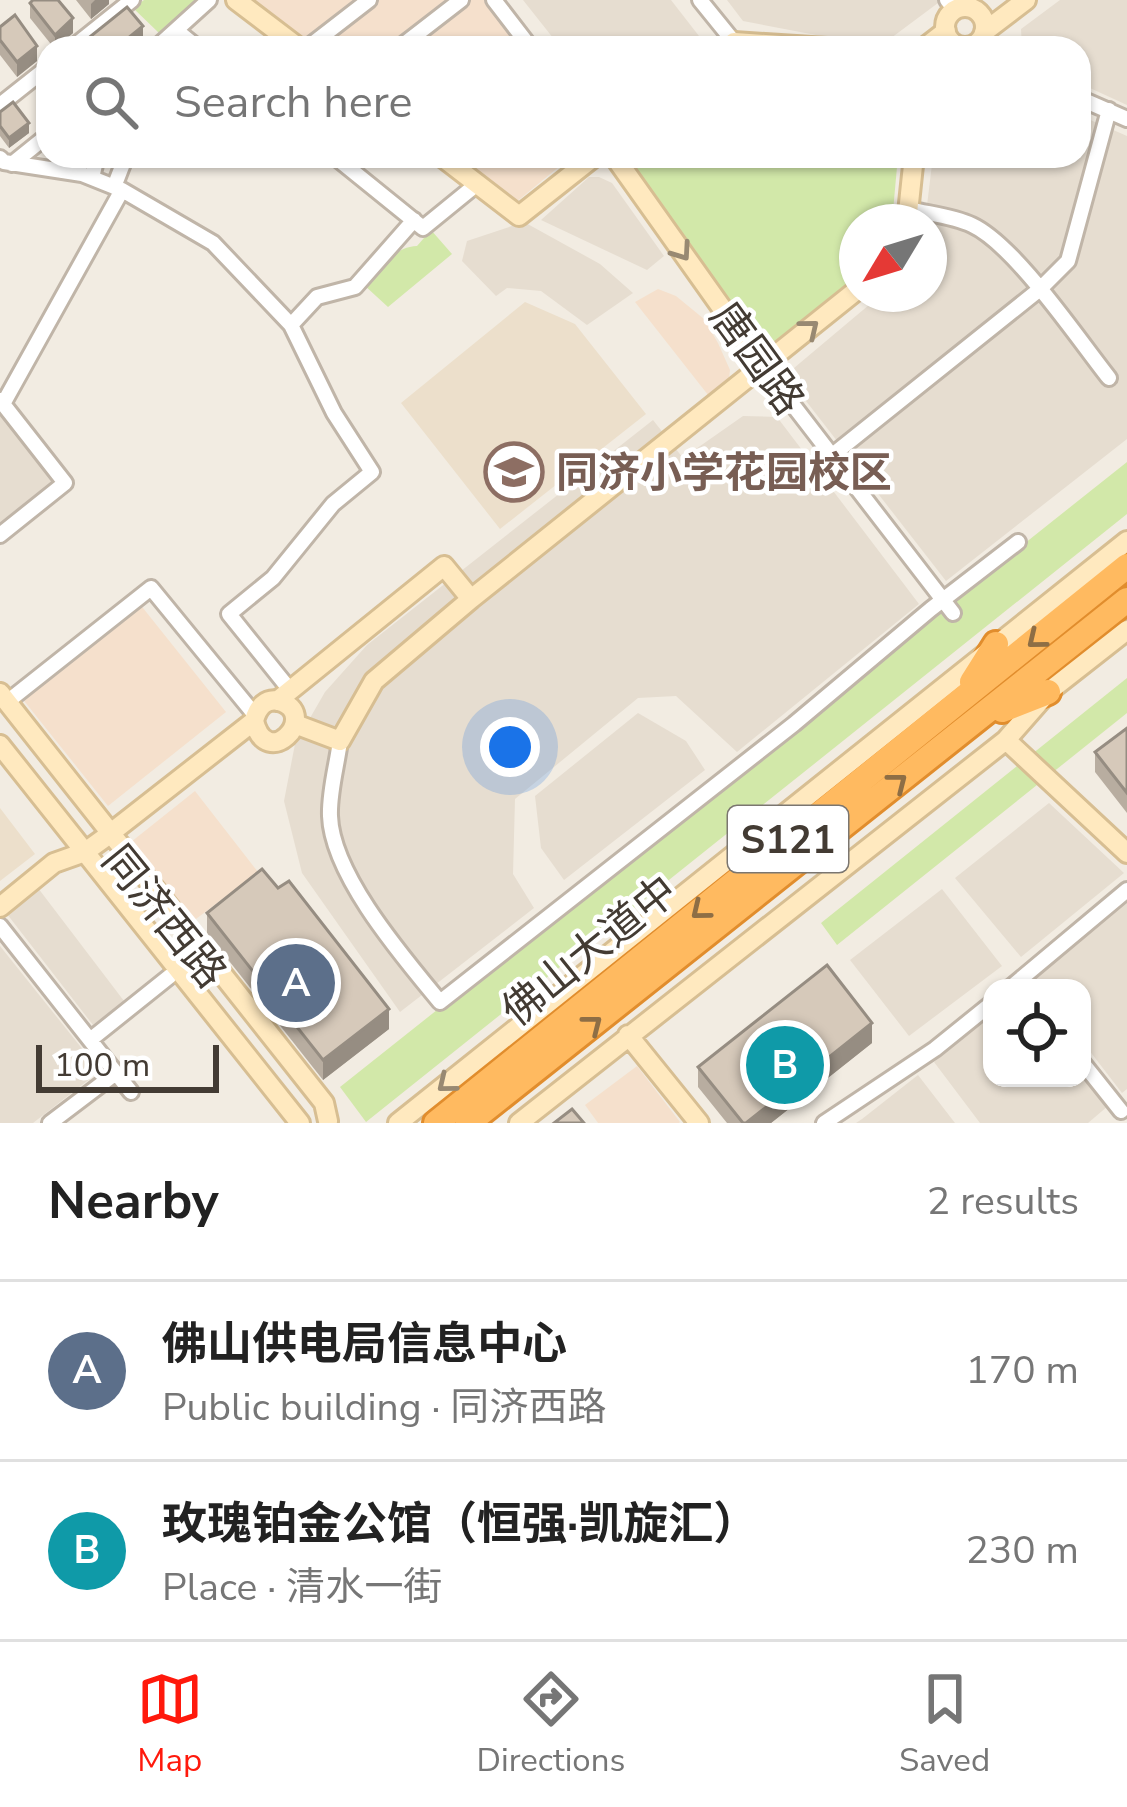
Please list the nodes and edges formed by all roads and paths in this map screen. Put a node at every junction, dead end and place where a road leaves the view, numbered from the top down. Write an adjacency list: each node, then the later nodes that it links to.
1 (132, 0): 13 (street)
2 (208, 0): 11 (street)
3 (236, 0): 16 (main road)
4 (369, 0): 17 (street)
5 (461, 0): 18 (street)
6 (494, 0): 19 (street)
7 (700, 0): 20 (street)
8 (1026, 0): 24 (main road)
9 (951, 5): 10 (main road); 12 (main road)
10 (984, 6): 23 (main road)
11 (177, 31): 14 (street); 15 (street)
12 (946, 31): 21 (main road); 22 (main road)
13 (87, 36)
14 (171, 36)
15 (183, 36)
16 (286, 36)
17 (320, 36)
18 (414, 36)
19 (518, 36)
20 (725, 36)
21 (940, 36)
22 (949, 36)
23 (978, 36)
24 (983, 36)
25 (36, 76): 27 (street)
26 (1091, 103): 28 (street)
27 (0, 105)
28 (1108, 110): 29 (street); 47 (street)
29 (1127, 118)
30 (36, 142): 31 (street)
31 (3, 160): 32 (street)
32 (36, 166)
33 (48, 168): 41 (street)
34 (94, 168): 41 (street)
35 (123, 168): 43 (street)
36 (349, 168): 46 (street)
37 (456, 168): 42 (main road)
38 (580, 168): 42 (main road)
39 (623, 168): 50 (main road, 唐园路, one-way to 50)
40 (913, 168): 44 (main road)
41 (92, 178): 43 (street)
42 (477, 184): 46 (street)
43 (118, 189): 49 (street); 52 (street)
44 (909, 204)
45 (947, 220): 47 (street)
46 (419, 224): 49 (street)
47 (1040, 289): 51 (street); 53 (street)
48 (839, 305): 50 (main road, one-way to 48)
49 (290, 325): 65 (street)
50 (763, 366): 53 (street, 唐园路); 58 (main road)
51 (1108, 378)
52 (2, 402): 54 (street)
53 (830, 457): 59 (street, 唐园路)
54 (0, 535)
55 (1127, 541): 63 (main road)
56 (1018, 542): 59 (street)
57 (1127, 566): 67 (highway, 佛山大道中 / S121, one-way to 67)
58 (471, 599): 65 (main road); 70 (main road)
59 (943, 599): 61 (street, 唐园路); 70 (street)
60 (1127, 599): 67 (highway, 佛山大道中 / S121)
61 (953, 613)
62 (1127, 630): 64 (main road)
63 (996, 644): 67 (highway); 97 (main road, one-way to 97)
64 (1048, 692): 67 (highway); 71 (main road)
65 (284, 695): 68 (main road); 69 (main road)
66 (2, 702): 68 (street); 74 (main road)
67 (969, 710): 92 (highway, 佛山大道中 / S121)
68 (255, 718): 69 (main road); 74 (main road)
69 (295, 724): 70 (main road)
70 (340, 740)
71 (1006, 740): 75 (main road); 86 (main road)
72 (0, 745): 76 (main road, 同济西路)
73 (0, 762): 76 (main road)
74 (107, 836): 76 (main road); 80 (main road); 83 (main road, 同济西路)
75 (1127, 853)
76 (80, 854): 78 (main road); 81 (main road); 96 (main road, 同济西路)
77 (1127, 890): 82 (street)
78 (0, 907)
79 (0, 926): 87 (street)
80 (220, 972): 83 (main road); 84 (main road)
81 (170, 976): 87 (street); 95 (main road)
82 (1026, 979)
83 (226, 993): 84 (main road); 93 (main road, 同济西路)
84 (246, 1003): 93 (main road)
85 (983, 1010): 101 (street)
86 (628, 1035): 99 (main road); 100 (main road)
87 (90, 1040): 89 (street)
88 (1091, 1072): 91 (street)
89 (116, 1073): 90 (street); 94 (street)
90 (131, 1092)
91 (1124, 1109): 102 (street)
92 (452, 1119): 98 (highway, 佛山大道中)
93 (329, 1122)
94 (50, 1123)
95 (286, 1123)
96 (300, 1123)
97 (398, 1123)
98 (422, 1123)
99 (519, 1123)
100 (699, 1123)
101 (824, 1123)
102 (1107, 1123)

